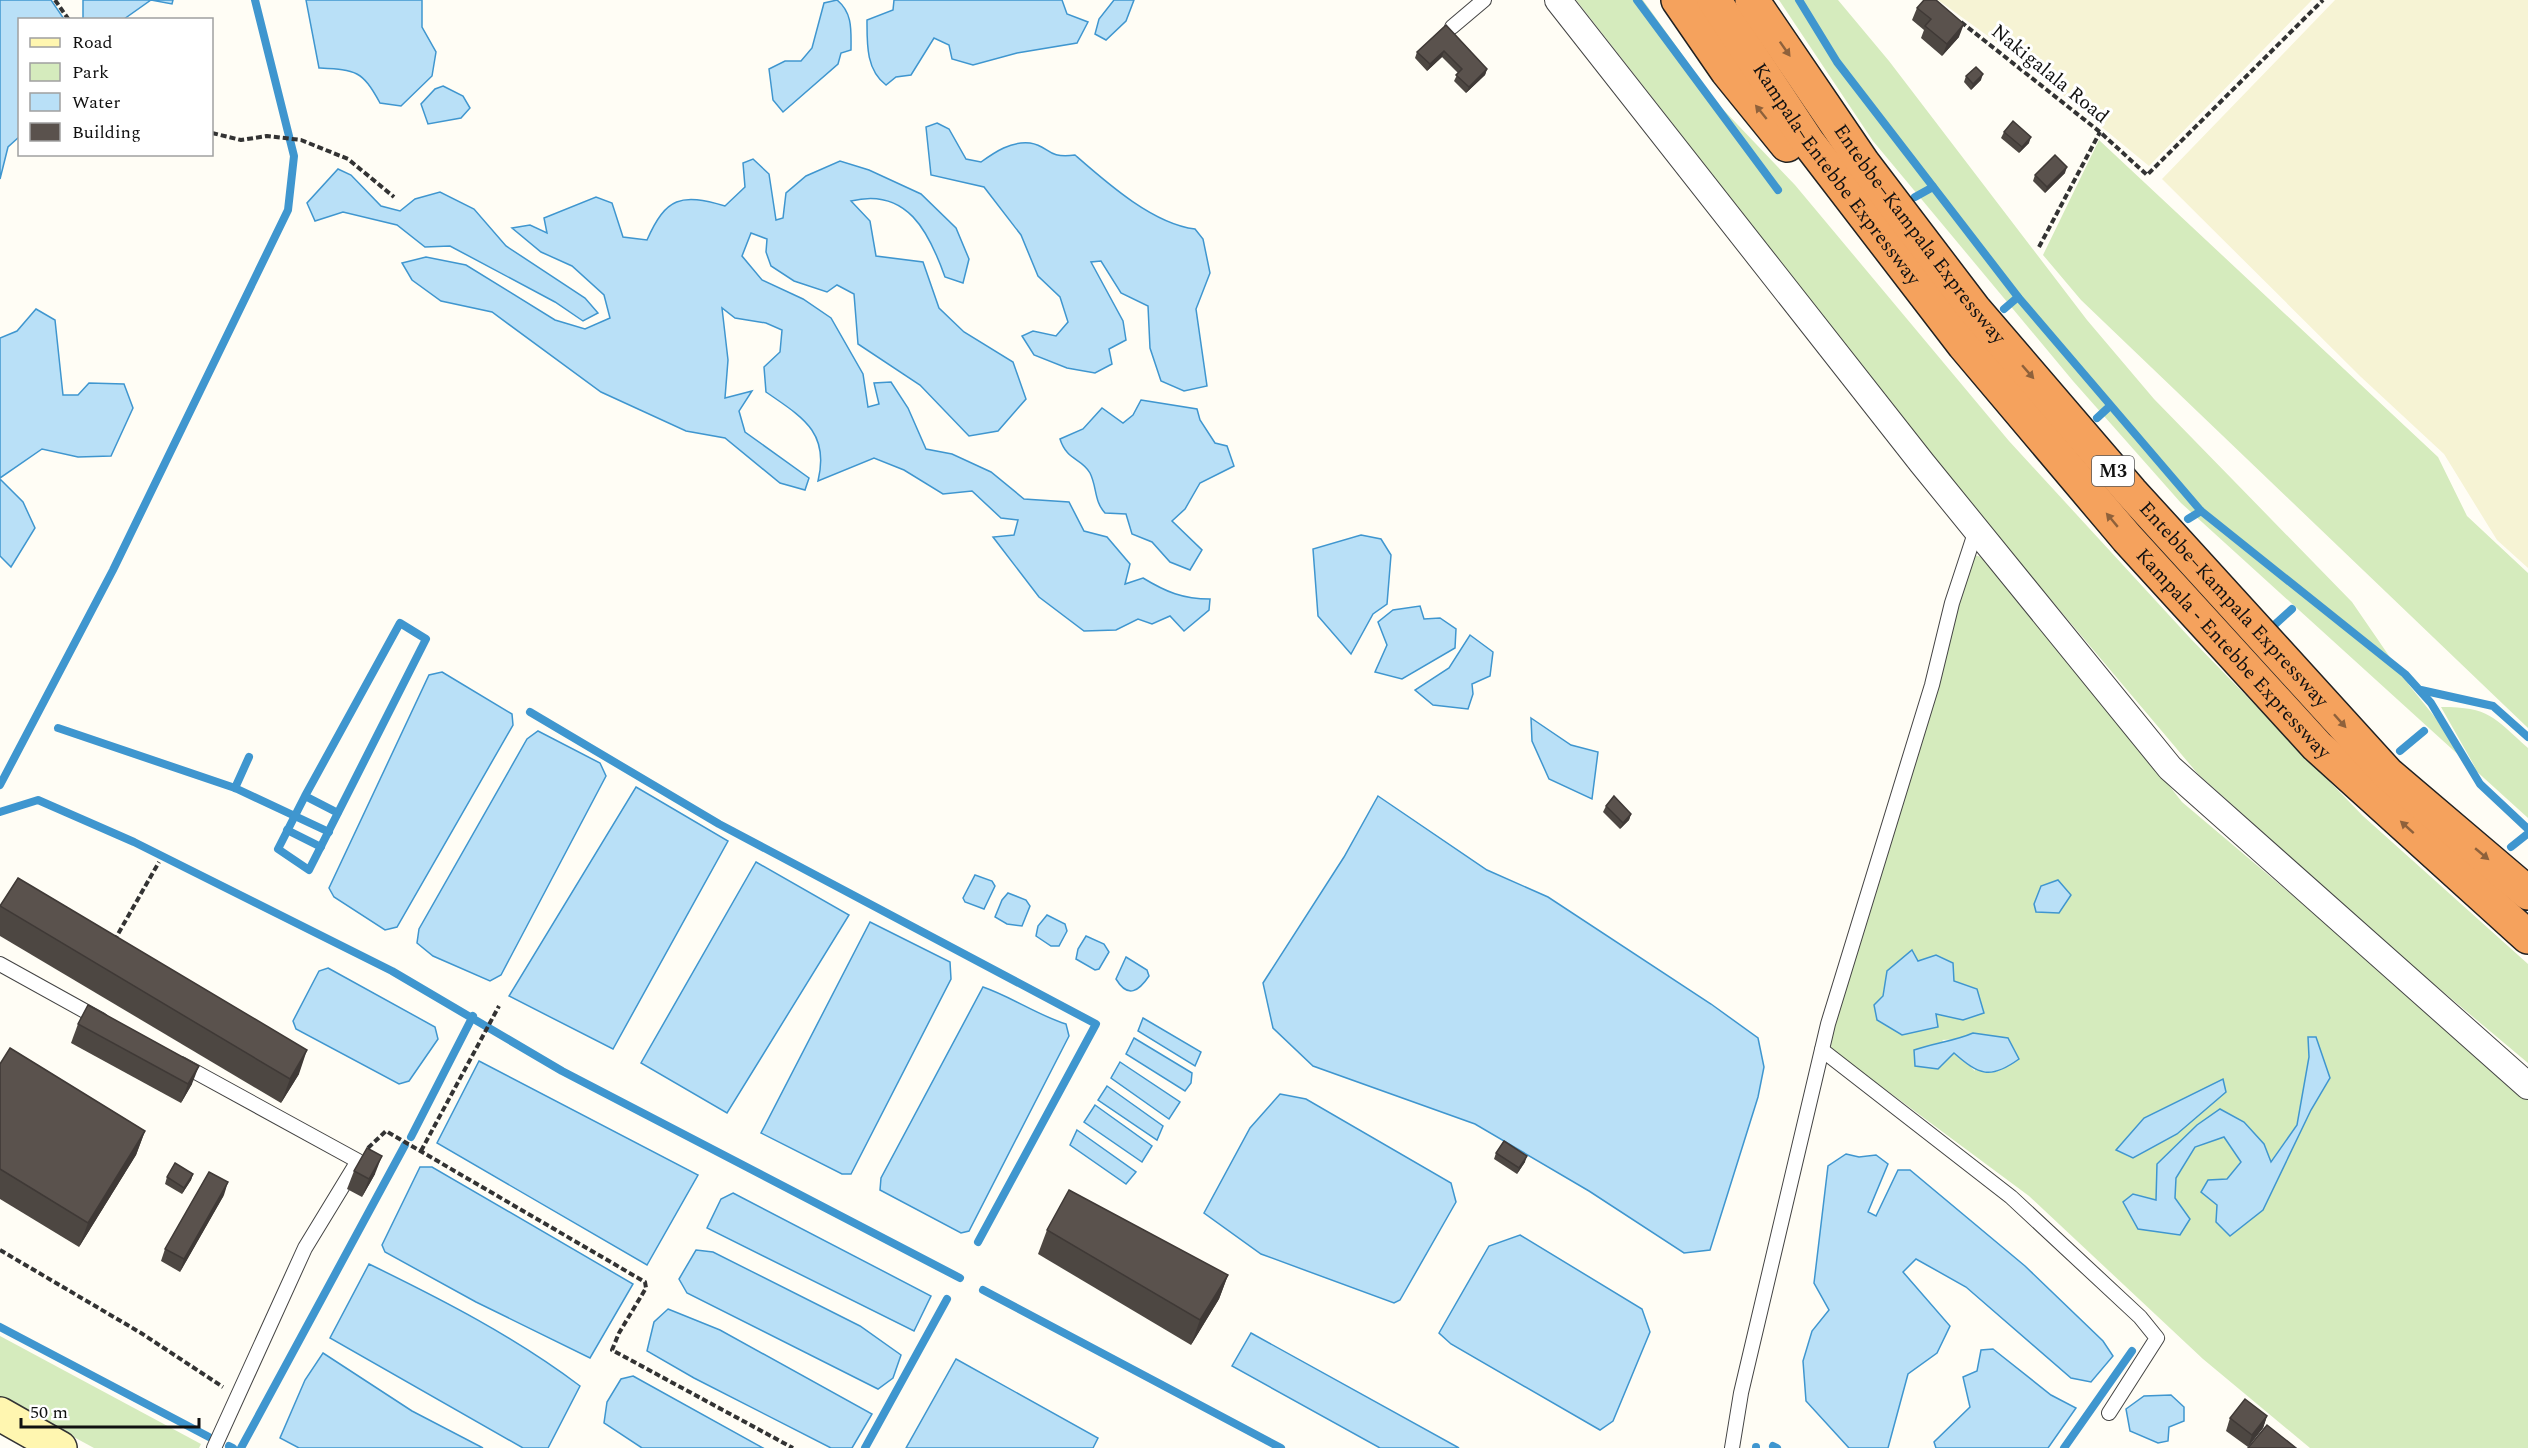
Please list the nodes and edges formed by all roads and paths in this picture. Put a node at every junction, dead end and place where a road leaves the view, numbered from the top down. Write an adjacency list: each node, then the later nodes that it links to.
1 (56, 0): 8 (path)
2 (1484, 0): 10 (lane)
3 (1558, 0): 16 (street)
4 (1678, 0): 15 (highway, one-way to 4)
5 (1714, 0): 15 (highway, Kampala–Entebbe Expressway / M3)
6 (1752, 0): 18 (highway, Entebbe–Kampala Expressway / M3, one-way to 18)
7 (2323, 0): 11 (path, Nakigalala Road)
8 (68, 18)
9 (1959, 21): 11 (path, Nakigalala Road)
10 (1452, 27)
11 (2100, 132): 14 (path)
12 (213, 133): 13 (path)
13 (394, 197)
14 (2039, 248)
15 (1964, 345): 19 (highway, Kampala - Entebbe Expressway / M3, one-way to 15)
16 (1976, 530): 24 (lane); 26 (street)
17 (159, 862): 20 (path)
18 (2528, 893)
19 (2528, 937)
20 (110, 949)
21 (0, 964): 23 (lane)
22 (499, 1006): 27 (path)
23 (114, 1027)
24 (1822, 1050): 31 (lane); 36 (lane)
25 (165, 1055): 28 (lane)
26 (2528, 1086)
27 (421, 1152): 28 (path); 35 (path)
28 (358, 1161): 30 (lane)
29 (0, 1250): 30 (path)
30 (239, 1397): 34 (lane)
31 (2109, 1413)
32 (0, 1414): 33 (street)
33 (60, 1448)
34 (214, 1448)
35 (793, 1448)
36 (1732, 1448)

